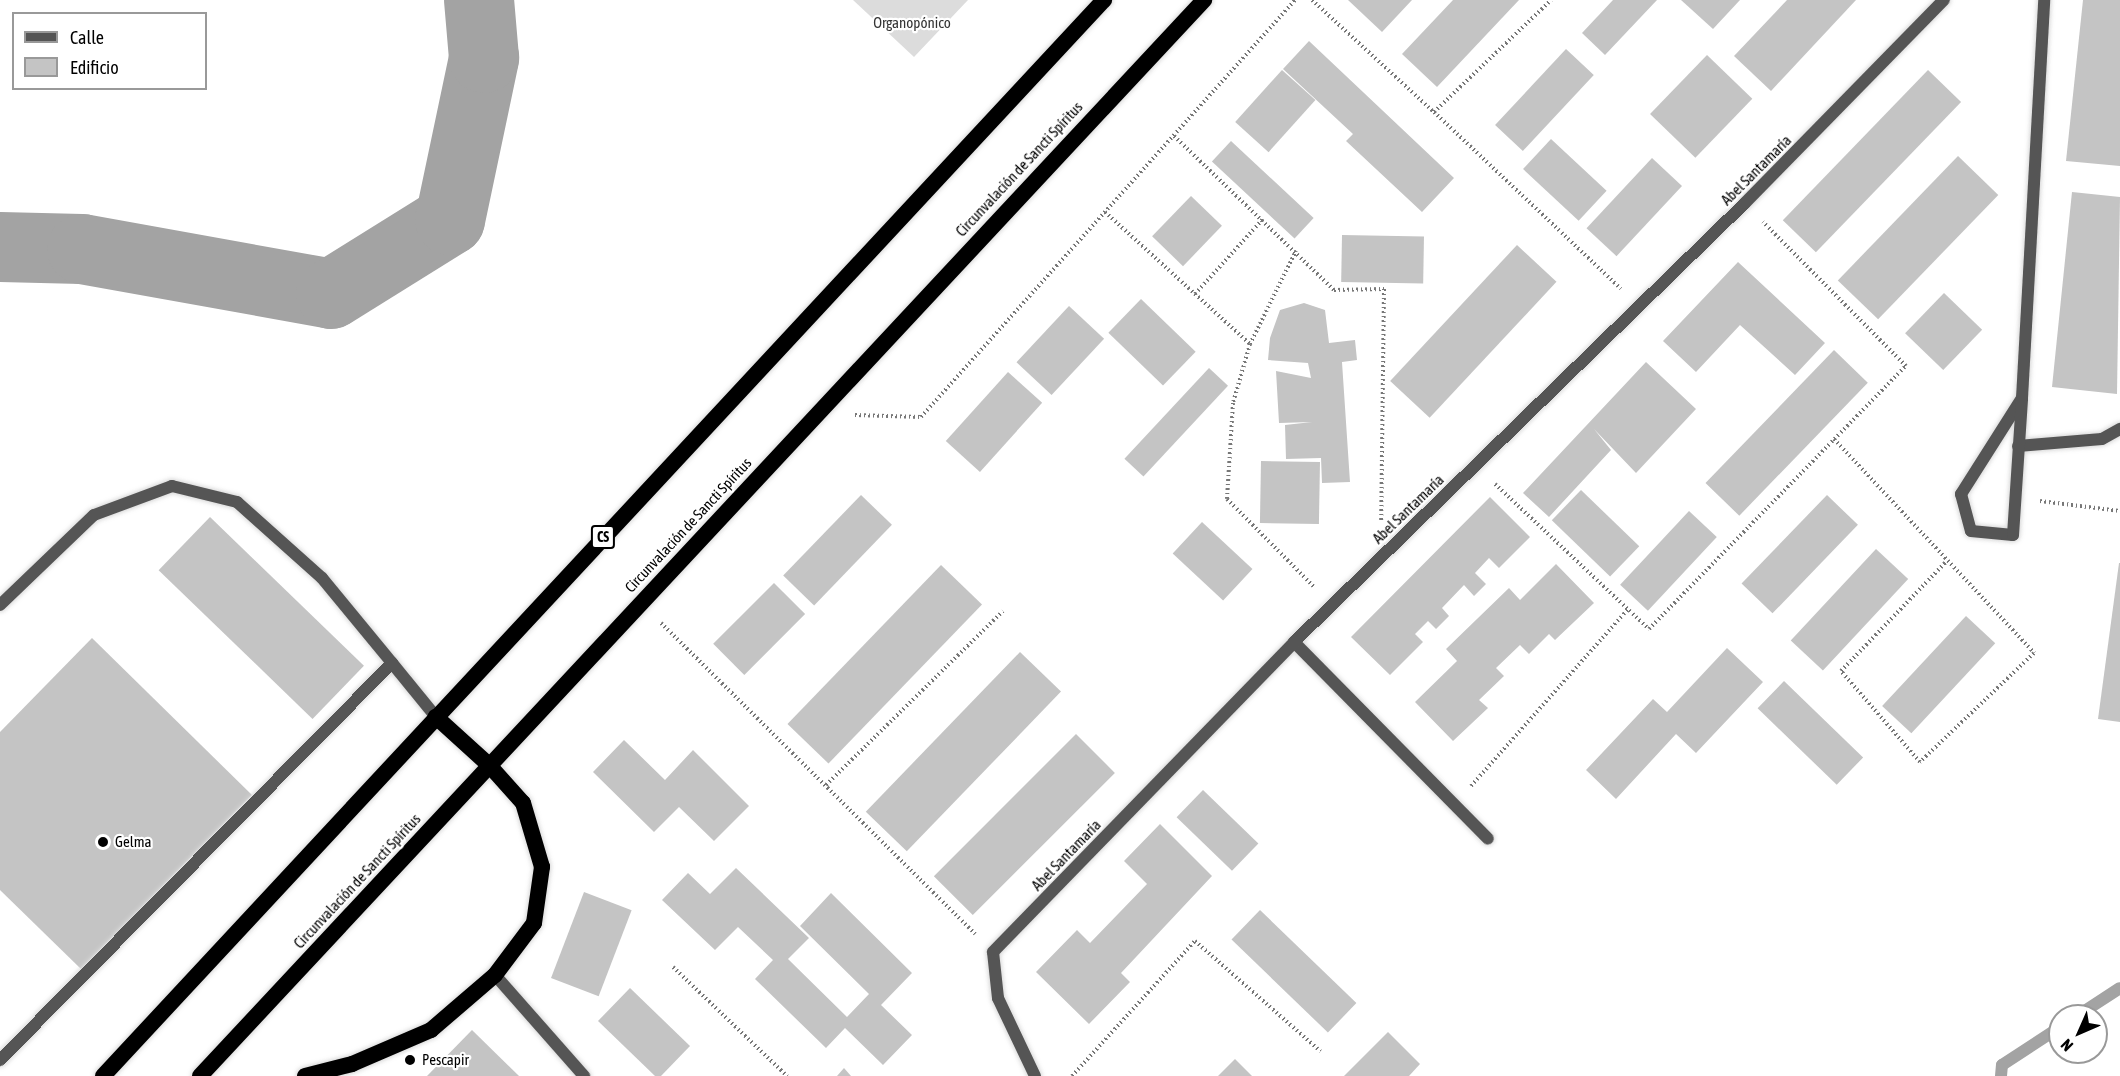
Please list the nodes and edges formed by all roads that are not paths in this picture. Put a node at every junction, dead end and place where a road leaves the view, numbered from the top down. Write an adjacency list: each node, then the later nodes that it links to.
1 (1104, 0): 11 (highway, CS)
2 (1204, 0): 12 (highway, Circunvalación de Sancti Spíritus)
3 (1944, 0): 9 (street, Abel Santamaría)
4 (2044, 0): 5 (street)
5 (2022, 398): 7 (street); 7 (street)
6 (2120, 429): 7 (street)
7 (2019, 446)
8 (0, 605): 10 (street)
9 (1294, 642): 13 (street); 20 (street, Abel Santamaría)
10 (392, 663): 11 (street); 15 (street)
11 (436, 717): 12 (highway); 16 (highway, CS)
12 (489, 765): 14 (highway); 17 (highway, Circunvalación de Sancti Spíritus)
13 (1488, 839)
14 (495, 975): 18 (highway); 19 (street)
15 (0, 1060)
16 (104, 1076)
17 (200, 1076)
18 (305, 1076)
19 (584, 1076)
20 (1035, 1076)

